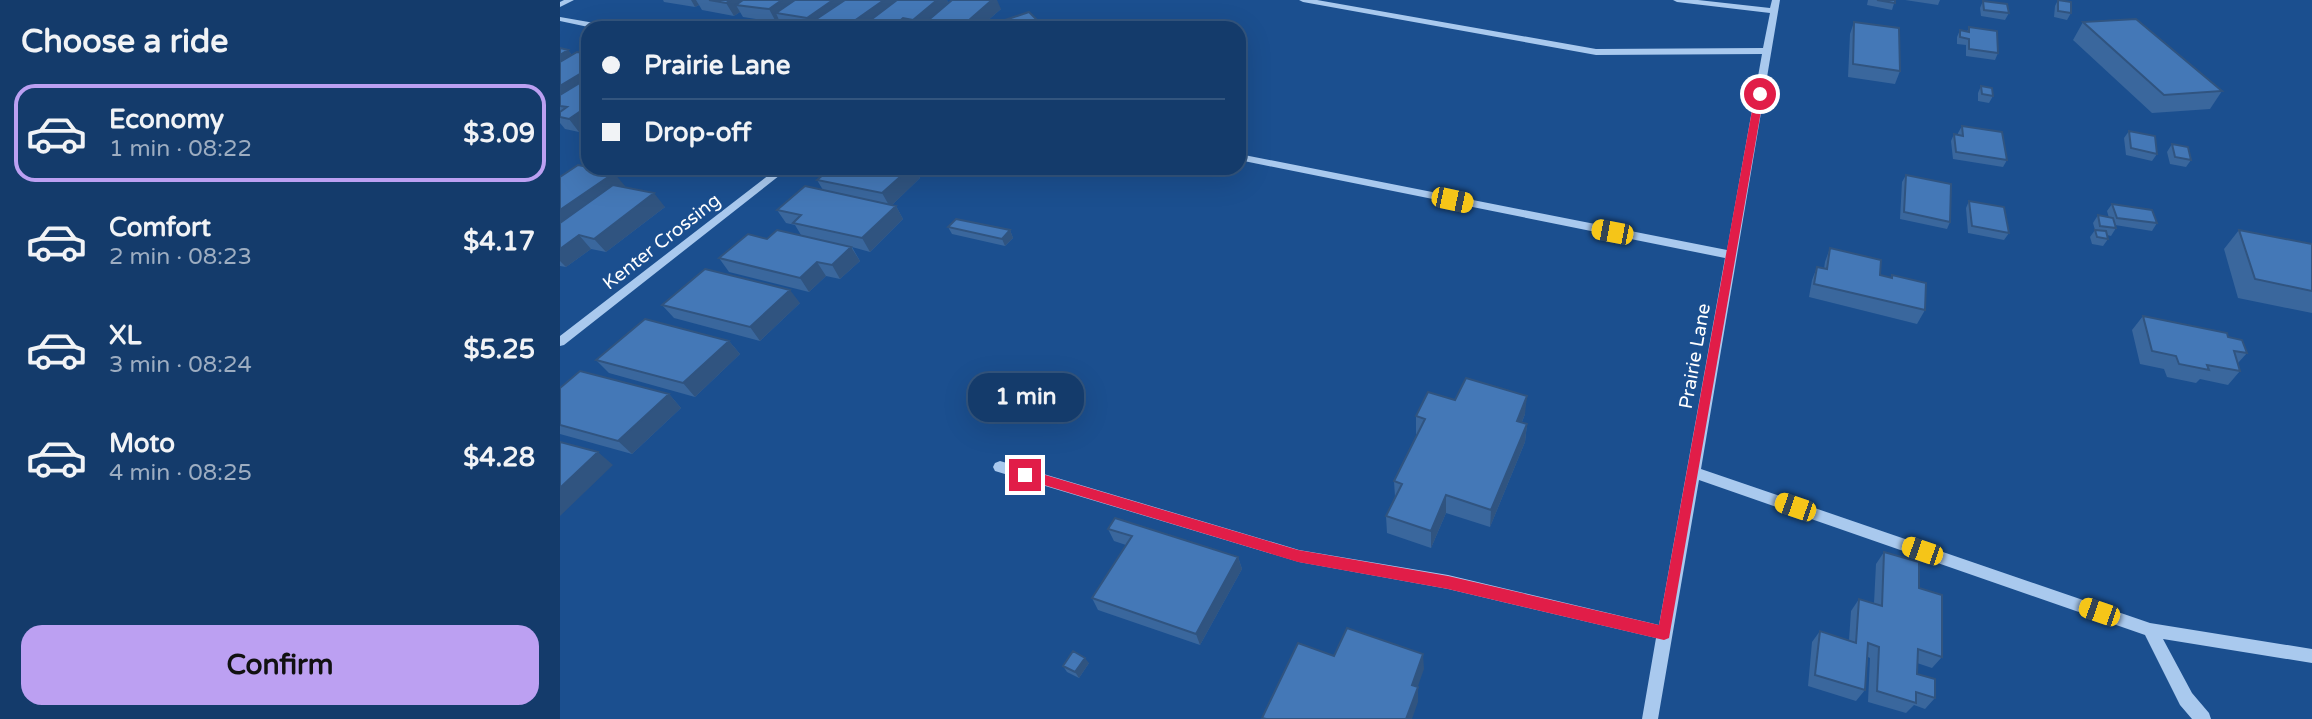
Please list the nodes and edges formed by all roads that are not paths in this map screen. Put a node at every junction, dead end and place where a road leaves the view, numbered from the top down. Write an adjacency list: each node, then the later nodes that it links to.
1 (570, 0): 4 (street)
2 (1303, 0): 8 (street)
3 (1678, 0): 5 (street)
4 (560, 5)
5 (1775, 6): 8 (street, Prairie Lane)
6 (560, 19): 7 (street)
7 (581, 23)
8 (1767, 51): 11 (street, Prairie Lane)
9 (1246, 158): 11 (street)
10 (775, 175): 12 (street, Kenter Crossing)
11 (1731, 255): 14 (street, Prairie Lane)
12 (561, 340)
13 (1000, 467): 16 (street)
14 (1693, 472): 15 (street); 16 (street, Prairie Lane)
15 (2150, 630): 17 (street); 19 (street)
16 (1664, 633): 18 (street, Prairie Lane)
17 (2312, 656)
18 (1650, 719)
19 (2203, 719)

